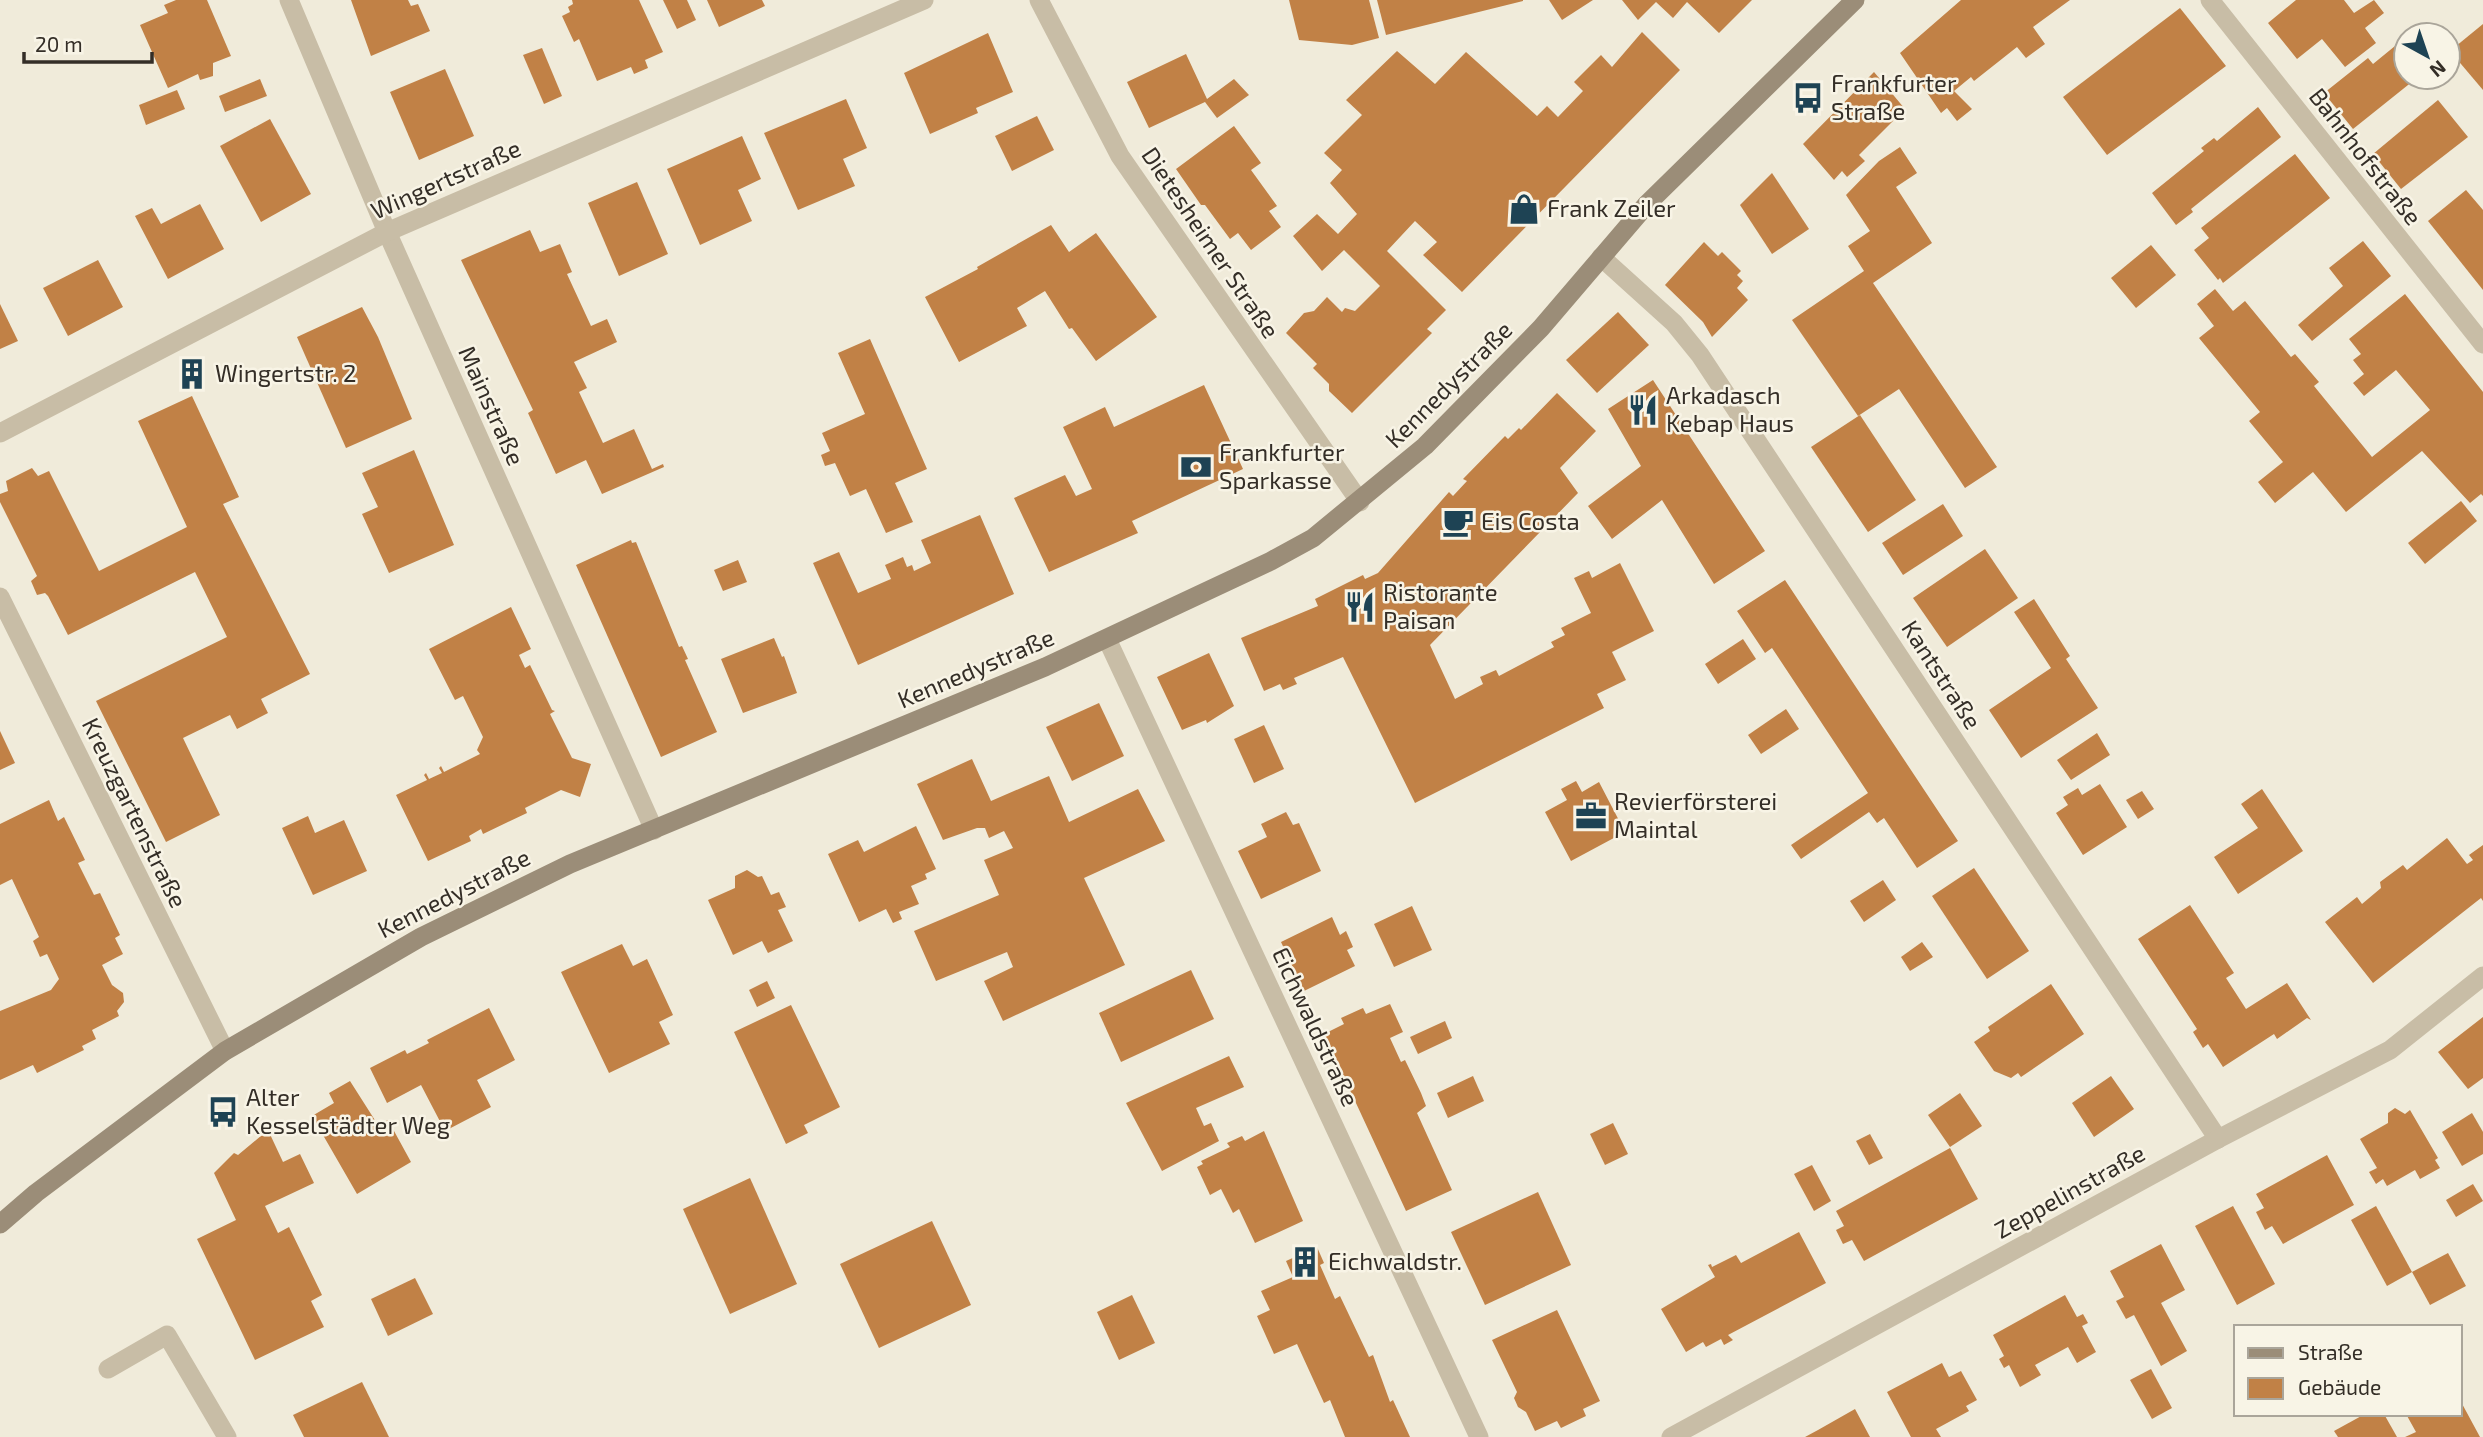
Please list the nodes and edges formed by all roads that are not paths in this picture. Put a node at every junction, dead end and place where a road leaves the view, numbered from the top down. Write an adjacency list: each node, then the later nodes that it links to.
1 (289, 0): 6 (street, Mainstraße)
2 (924, 0): 6 (street, Wingertstraße)
3 (1039, 0): 10 (street, Dietesheimer Straße)
4 (1855, 0): 7 (main road, Kennedystraße)
5 (2210, 0): 8 (street, Bahnhofstraße)
6 (387, 232): 9 (street, Wingertstraße); 13 (street, Mainstraße)
7 (1601, 257): 10 (main road, Kennedystraße); 16 (street, Kantstraße)
8 (2483, 344)
9 (0, 433)
10 (1360, 502): 12 (main road, Kennedystraße)
11 (0, 597): 15 (street, Kreuzgartenstraße)
12 (1107, 639): 13 (main road, Kennedystraße); 20 (street, Eichwaldstraße)
13 (653, 830): 15 (main road, Kennedystraße)
14 (2483, 976): 16 (street, Zeppelinstraße)
15 (225, 1051): 17 (main road, Kennedystraße)
16 (2218, 1139): 21 (street, Zeppelinstraße)
17 (0, 1224)
18 (108, 1369): 19 (street)
19 (227, 1437)
20 (1479, 1437)
21 (1671, 1437)

